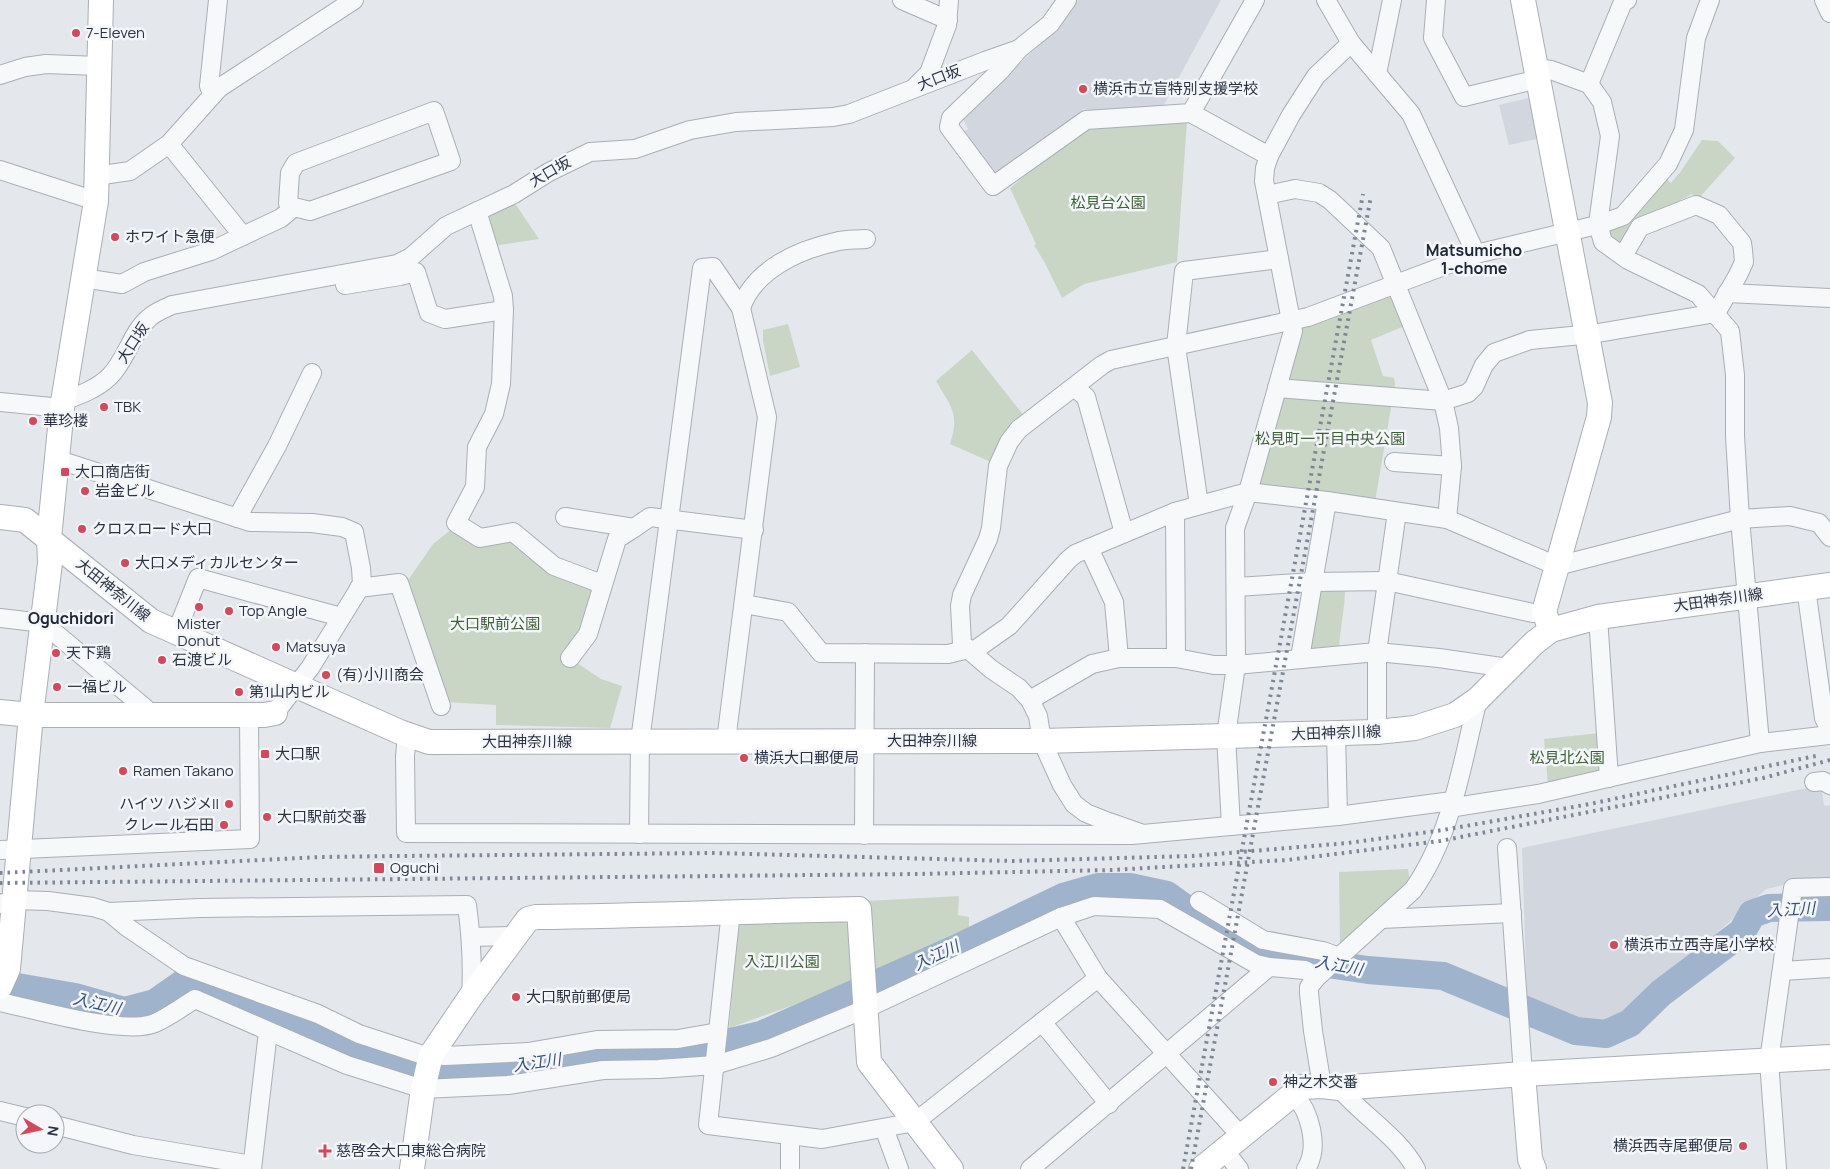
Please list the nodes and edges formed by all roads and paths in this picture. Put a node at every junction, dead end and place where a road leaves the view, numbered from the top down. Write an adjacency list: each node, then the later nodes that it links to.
1 (101, 0): 19 (street)
2 (218, 0): 25 (street)
3 (354, 0): 25 (street)
4 (902, 0): 16 (street)
5 (949, 0): 16 (street)
6 (1067, 0): 18 (street, 大口坂)
7 (1255, 0): 26 (street)
8 (1326, 0): 17 (street)
9 (1392, 0): 22 (street)
10 (1436, 0): 20 (street)
11 (1523, 0): 20 (street)
12 (1627, 0): 23 (street)
13 (1710, 0): 35 (street)
14 (1824, 0): 15 (street)
15 (1830, 12)
16 (948, 20): 24 (street)
17 (1351, 43): 22 (street); 28 (street)
18 (1019, 49): 24 (street, 大口坂); 26 (street)
19 (99, 66): 21 (street); 30 (street)
20 (1537, 74): 23 (street); 36 (street)
21 (0, 75)
22 (1385, 80): 39 (street)
23 (1589, 84): 35 (street)
24 (914, 88): 34 (street, 大口坂)
25 (213, 95): 27 (street)
26 (1191, 114): 28 (street)
27 (169, 144): 30 (street); 37 (street)
28 (1269, 156): 31 (street)
29 (0, 170): 32 (street)
30 (96, 176): 32 (street)
31 (1267, 195): 41 (street); 44 (street)
32 (96, 201): 42 (street)
33 (294, 207): 33 (street); 37 (street)
34 (477, 211): 43 (street, 大口坂); 48 (street)
35 (1598, 224): 36 (street); 40 (street)
36 (1567, 231): 39 (street); 51 (street)
37 (243, 236): 42 (street)
38 (866, 239): 47 (street)
39 (1476, 254): 44 (street)
40 (1623, 256): 45 (street); 49 (street)
41 (1279, 259): 50 (street); 52 (street)
42 (83, 278): 58 (street)
43 (318, 278): 48 (street); 58 (street, 大口坂)
44 (1396, 285): 50 (street); 57 (street)
45 (1727, 293): 46 (street); 49 (street)
46 (1830, 298)
47 (741, 308): 70 (street); 74 (street)
48 (504, 310): 82 (street)
49 (1716, 313): 51 (street); 72 (street)
50 (1292, 321): 52 (street); 55 (street)
51 (1587, 334): 57 (street); 79 (street)
52 (1176, 346): 54 (street); 64 (street)
53 (312, 373): 69 (street)
54 (1074, 387): 75 (street); 95 (street)
55 (1277, 388): 57 (street); 62 (street)
56 (0, 402): 58 (street)
57 (1443, 402): 61 (street)
58 (62, 404): 59 (street)
59 (56, 459): 69 (street); 77 (street)
60 (1394, 462): 61 (street)
61 (1452, 466): 71 (street)
62 (1248, 492): 63 (street); 64 (street); 84 (street)
63 (1327, 501): 66 (street); 81 (street)
64 (1199, 505): 65 (street)
65 (1175, 512): 75 (street); 100 (street)
66 (1397, 512): 71 (street); 80 (street)
67 (0, 517): 77 (street, 大田神奈川線)
68 (565, 517): 73 (street)
69 (237, 518): 85 (street)
70 (670, 518): 73 (street); 74 (street); 118 (street)
71 (1448, 519): 79 (street)
72 (1740, 519): 76 (street); 79 (street); 87 (street)
73 (634, 528): 82 (street)
74 (754, 530): 88 (street)
75 (1124, 533): 78 (street)
76 (1830, 537)
77 (49, 538): 93 (street); 94 (street, 大田神奈川線)
78 (1089, 548): 95 (street); 99 (street)
79 (1557, 566): 92 (street)
80 (1387, 581): 81 (street); 92 (street); 96 (street)
81 (1313, 582): 84 (street); 101 (street)
82 (602, 584): 98 (street)
83 (1830, 585): 86 (street, 大田神奈川線)
84 (1236, 587): 102 (street)
85 (359, 588): 89 (street); 107 (street)
86 (1806, 588): 87 (street, 大田神奈川線); 113 (street)
87 (1747, 596): 90 (street, 大田神奈川線); 122 (street)
88 (744, 604): 97 (street); 119 (street)
89 (341, 617): 94 (street); 104 (street)
90 (1598, 617): 92 (street, 大田神奈川線); 123 (street)
91 (0, 618): 93 (street)
92 (1548, 621): 103 (street, 大田神奈川線)
93 (43, 623): 110 (street); 111 (street)
94 (176, 633): 104 (street, 大田神奈川線)
95 (970, 650): 97 (street); 105 (street)
96 (1377, 652): 101 (street); 103 (street); 114 (street)
97 (865, 654): 120 (street)
98 (570, 658)
99 (1119, 658): 100 (street); 105 (street)
100 (1176, 658): 102 (street)
101 (1300, 658): 102 (street)
102 (1236, 665): 117 (street)
103 (1508, 668): 106 (street, 大田神奈川線)
104 (296, 686): 109 (street); 116 (street, 大田神奈川線)
105 (1030, 700): 121 (street)
106 (1478, 700): 114 (street, 大田神奈川線); 124 (street)
107 (441, 706)
108 (0, 712): 110 (street)
109 (275, 713): 112 (street)
110 (31, 715): 111 (street); 131 (street)
111 (148, 715): 112 (street)
112 (249, 715): 131 (street)
113 (1828, 729): 122 (street)
114 (1377, 732): 115 (street, 大田神奈川線)
115 (1336, 733): 117 (street, 大田神奈川線); 125 (street)
116 (407, 735): 118 (street, 大田神奈川線); 127 (street)
117 (1226, 736): 121 (street, 大田神奈川線); 126 (street)
118 (640, 741): 119 (street, 大田神奈川線); 127 (street)
119 (726, 741): 120 (street, 大田神奈川線)
120 (864, 741): 121 (street, 大田神奈川線); 129 (street)
121 (1042, 741): 128 (street)
122 (1760, 743): 123 (street)
123 (1608, 778): 124 (street)
124 (1451, 805): 125 (street); 139 (street)
125 (1338, 816): 126 (street)
126 (1231, 826): 128 (street)
127 (639, 834): 129 (street)
128 (1143, 834): 129 (street)
129 (864, 835)
130 (1507, 848): 137 (street)
131 (9, 850): 134 (street)
132 (1830, 888): 145 (street)
133 (1199, 901): 142 (street)
134 (7, 902): 135 (street); 147 (street)
135 (109, 912): 141 (street); 154 (street)
136 (731, 912): 140 (street); 150 (street); 153 (street)
137 (1512, 913): 139 (street); 159 (street)
138 (1061, 917): 143 (street); 146 (street); 150 (street)
139 (1381, 919): 142 (street)
140 (515, 936): 141 (street); 148 (street)
141 (470, 937): 148 (street)
142 (1330, 965): 143 (street); 161 (street)
143 (1269, 967): 155 (street)
144 (1830, 968): 145 (street)
145 (1782, 971): 158 (street)
146 (1098, 978): 151 (street); 155 (street)
147 (3, 980)
148 (471, 996): 154 (street)
149 (0, 1002): 152 (street)
150 (865, 1007): 157 (street); 166 (street)
151 (1042, 1022): 163 (street); 166 (street)
152 (268, 1032): 160 (street); 171 (street)
153 (718, 1032): 154 (street); 157 (street)
154 (431, 1055): 160 (street)
155 (1167, 1055): 163 (street); 170 (street)
156 (1830, 1057): 158 (street)
157 (715, 1061): 160 (street); 169 (street)
158 (1769, 1061): 159 (street); 181 (street)
159 (1523, 1074): 161 (street); 180 (street)
160 (424, 1086): 172 (street)
161 (1331, 1087): 162 (street); 179 (street)
162 (1297, 1097): 170 (street); 178 (street)
163 (1109, 1104): 176 (street)
164 (0, 1111): 165 (street)
165 (15, 1115)
166 (915, 1122): 168 (street); 175 (street)
167 (65, 1128): 171 (street)
168 (884, 1128): 169 (street); 174 (street)
169 (790, 1135): 173 (street)
170 (1231, 1157): 177 (street)
171 (252, 1167)
172 (412, 1169)
173 (790, 1169)
174 (899, 1169)
175 (951, 1169)
176 (1030, 1169)
177 (1201, 1169)
178 (1306, 1169)
179 (1416, 1169)
180 (1534, 1169)
181 (1776, 1169)

